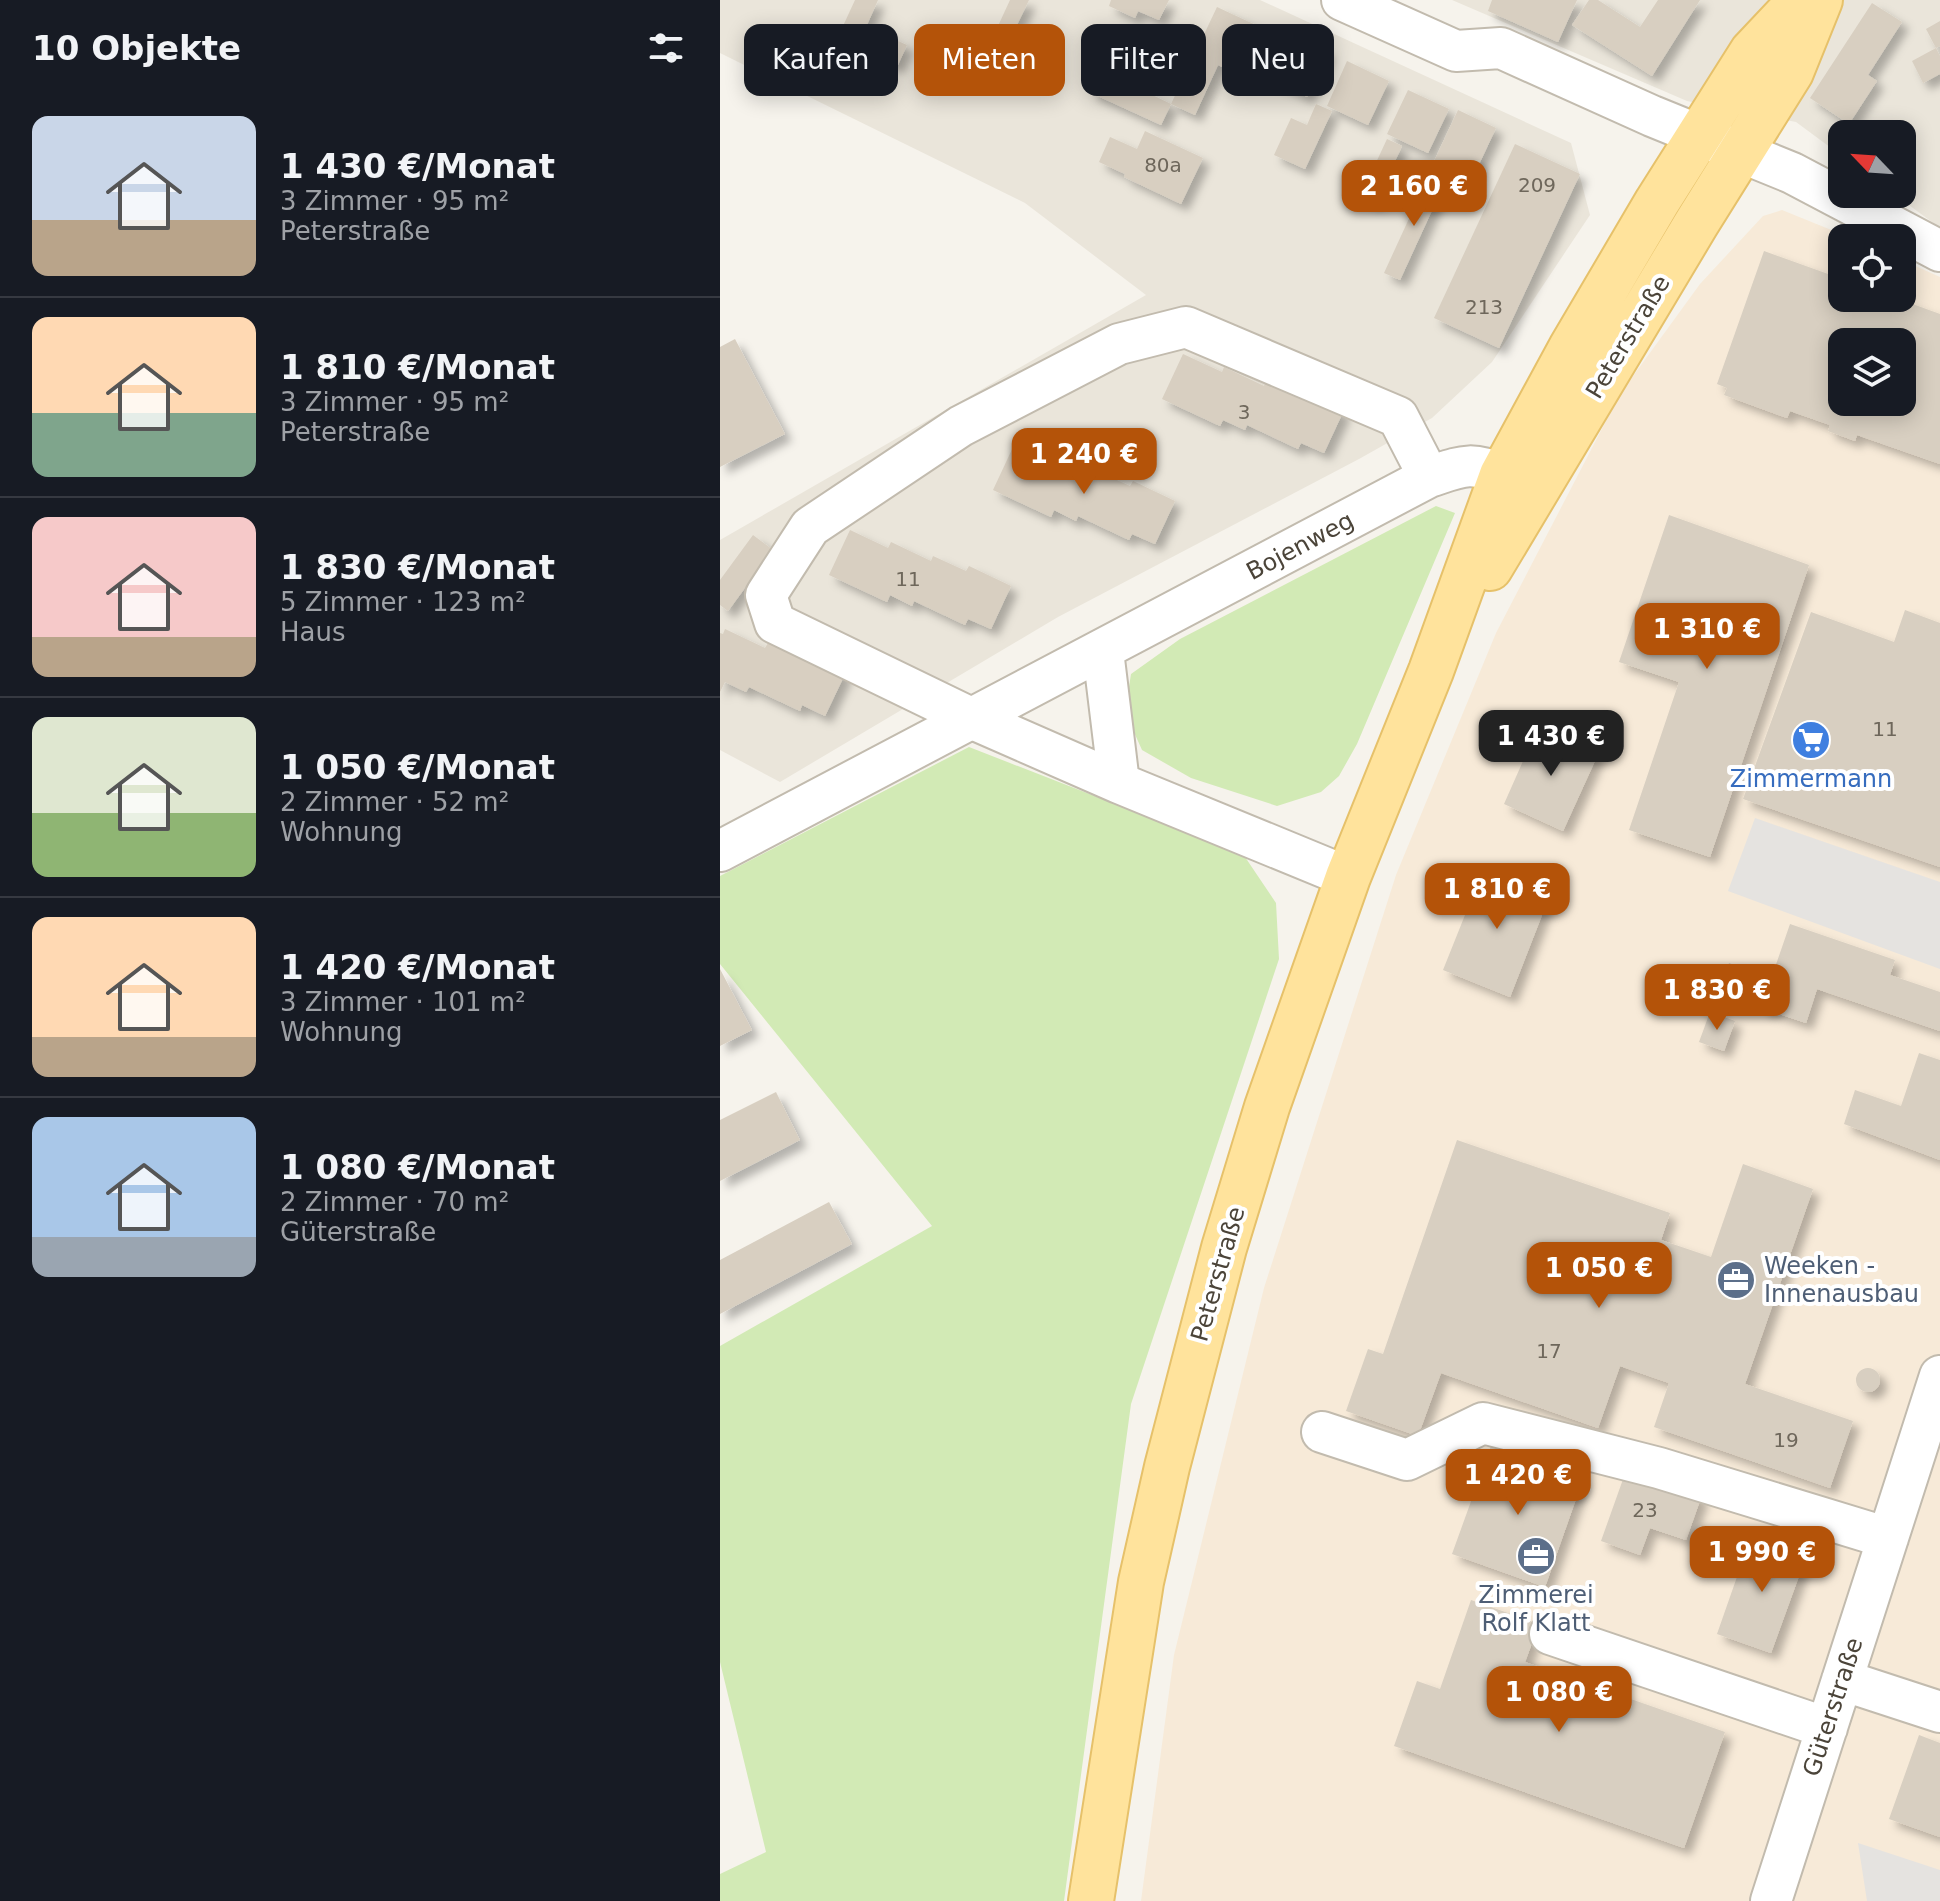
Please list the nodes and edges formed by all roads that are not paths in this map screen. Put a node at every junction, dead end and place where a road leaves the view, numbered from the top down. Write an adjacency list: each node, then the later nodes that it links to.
1 (1342, 0): 4 (street)
2 (1801, 0): 4 (main road, Peterstraße)
3 (1820, 0): 5 (main road, Peterstraße)
4 (1700, 135): 5 (street); 7 (main road, Peterstraße)
5 (1740, 152): 6 (street); 10 (main road, Peterstraße)
6 (1940, 251)
7 (1502, 475): 8 (street, Bojenweg); 10 (main road, Peterstraße)
8 (1429, 477): 9 (street, Bojenweg); 11 (street)
9 (1103, 651): 11 (street, Bojenweg); 12 (street)
10 (1431, 671): 14 (main road, Peterstraße)
11 (973, 719): 12 (street); 13 (street, Bojenweg)
12 (1119, 783): 14 (street)
13 (720, 851)
14 (1348, 877): 22 (main road, Peterstraße)
15 (1940, 1376): 17 (street, Güterstraße)
16 (1322, 1432): 17 (street)
17 (1888, 1538): 19 (street, Güterstraße)
18 (1550, 1634): 21 (street)
19 (1842, 1680): 20 (street); 21 (street, Güterstraße)
20 (1940, 1712)
21 (1827, 1728): 23 (street, Güterstraße)
22 (1091, 1901)
23 (1771, 1901)

